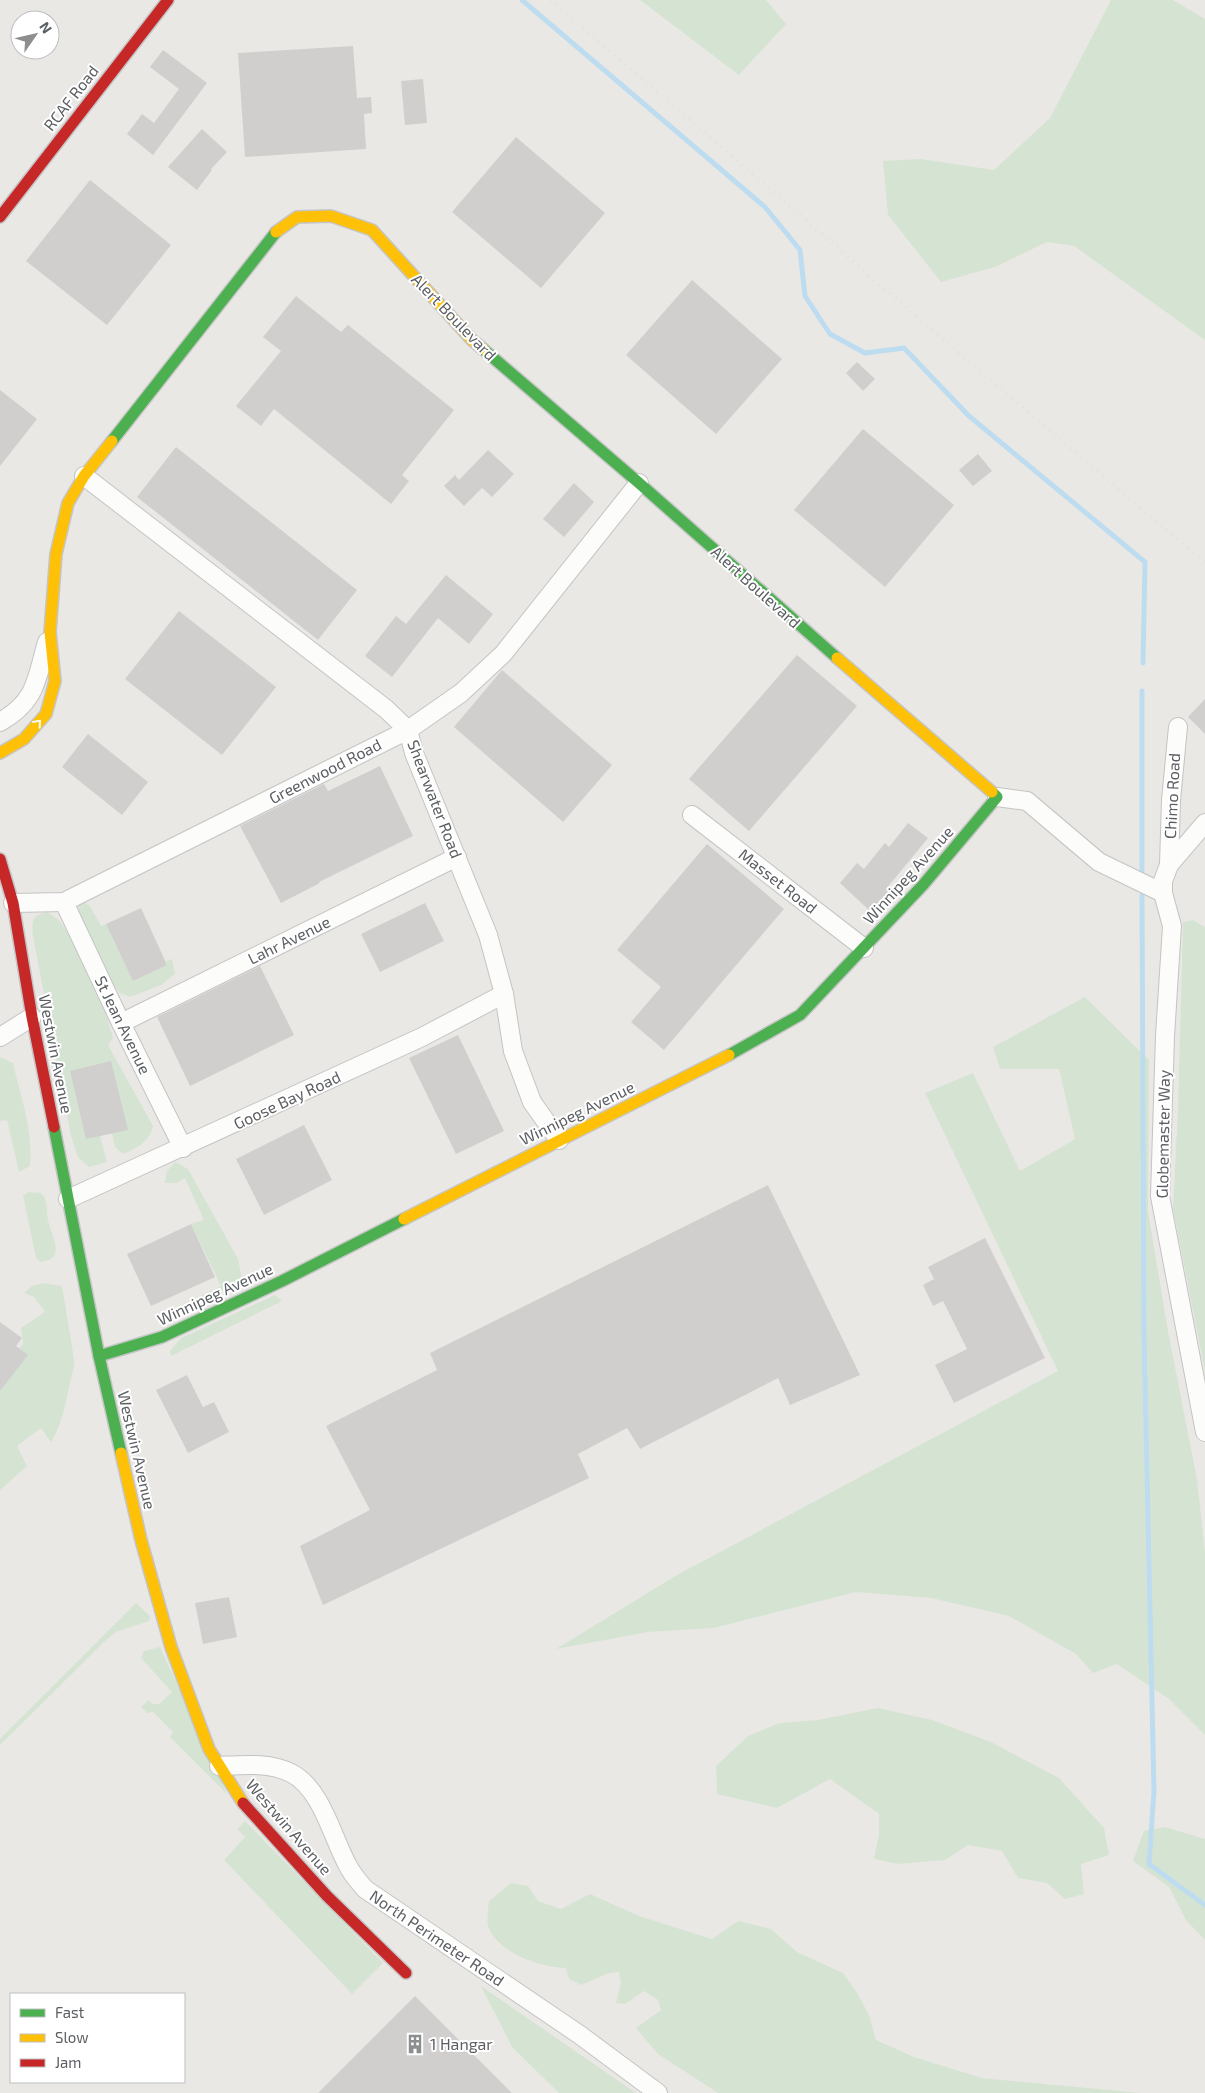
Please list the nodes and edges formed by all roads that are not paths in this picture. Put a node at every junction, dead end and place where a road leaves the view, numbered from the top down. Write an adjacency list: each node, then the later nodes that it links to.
1 (168, 0): 2 (street, RCAF Road)
2 (0, 216)
3 (84, 476): 4 (street, Alert Boulevard); 5 (street, Alert Boulevard); 8 (street, Shearwater Road)
4 (639, 483): 8 (street, Greenwood Road); 10 (street, Alert Boulevard)
5 (50, 632): 6 (street, Alert Boulevard); 9 (street, Alert Boulevard, one-way to 5)
6 (0, 722)
7 (1178, 727): 15 (street, Chimo Road)
8 (408, 730): 13 (street, Shearwater Road); 17 (street, Greenwood Road)
9 (0, 753)
10 (997, 797): 16 (street); 19 (street, Winnipeg Avenue)
11 (692, 815): 19 (street, Masset Road)
12 (1205, 823): 15 (street)
13 (457, 857): 20 (street, Shearwater Road); 22 (street, Lahr Avenue)
14 (0, 858): 18 (street, Westwin Avenue)
15 (1169, 865): 16 (street)
16 (1163, 893): 28 (street, Globemaster Way)
17 (64, 902): 18 (street, Greenwood Road); 22 (street, St Jean Avenue)
18 (12, 903): 21 (street, Westwin Avenue)
19 (864, 948): 24 (street, Winnipeg Avenue)
20 (504, 994): 24 (street, Shearwater Road); 25 (street, Goose Bay Road)
21 (32, 1017): 23 (street); 26 (street, Westwin Avenue)
22 (121, 1023): 25 (street, St Jean Avenue)
23 (0, 1037)
24 (558, 1140): 27 (street, Winnipeg Avenue)
25 (183, 1148): 26 (street, Goose Bay Road)
26 (68, 1199): 27 (street, Westwin Avenue)
27 (99, 1356): 29 (street, Westwin Avenue)
28 (1205, 1432)
29 (219, 1766): 30 (street, Westwin Avenue); 31 (street, North Perimeter Road)
30 (406, 1973)
31 (658, 2093)

